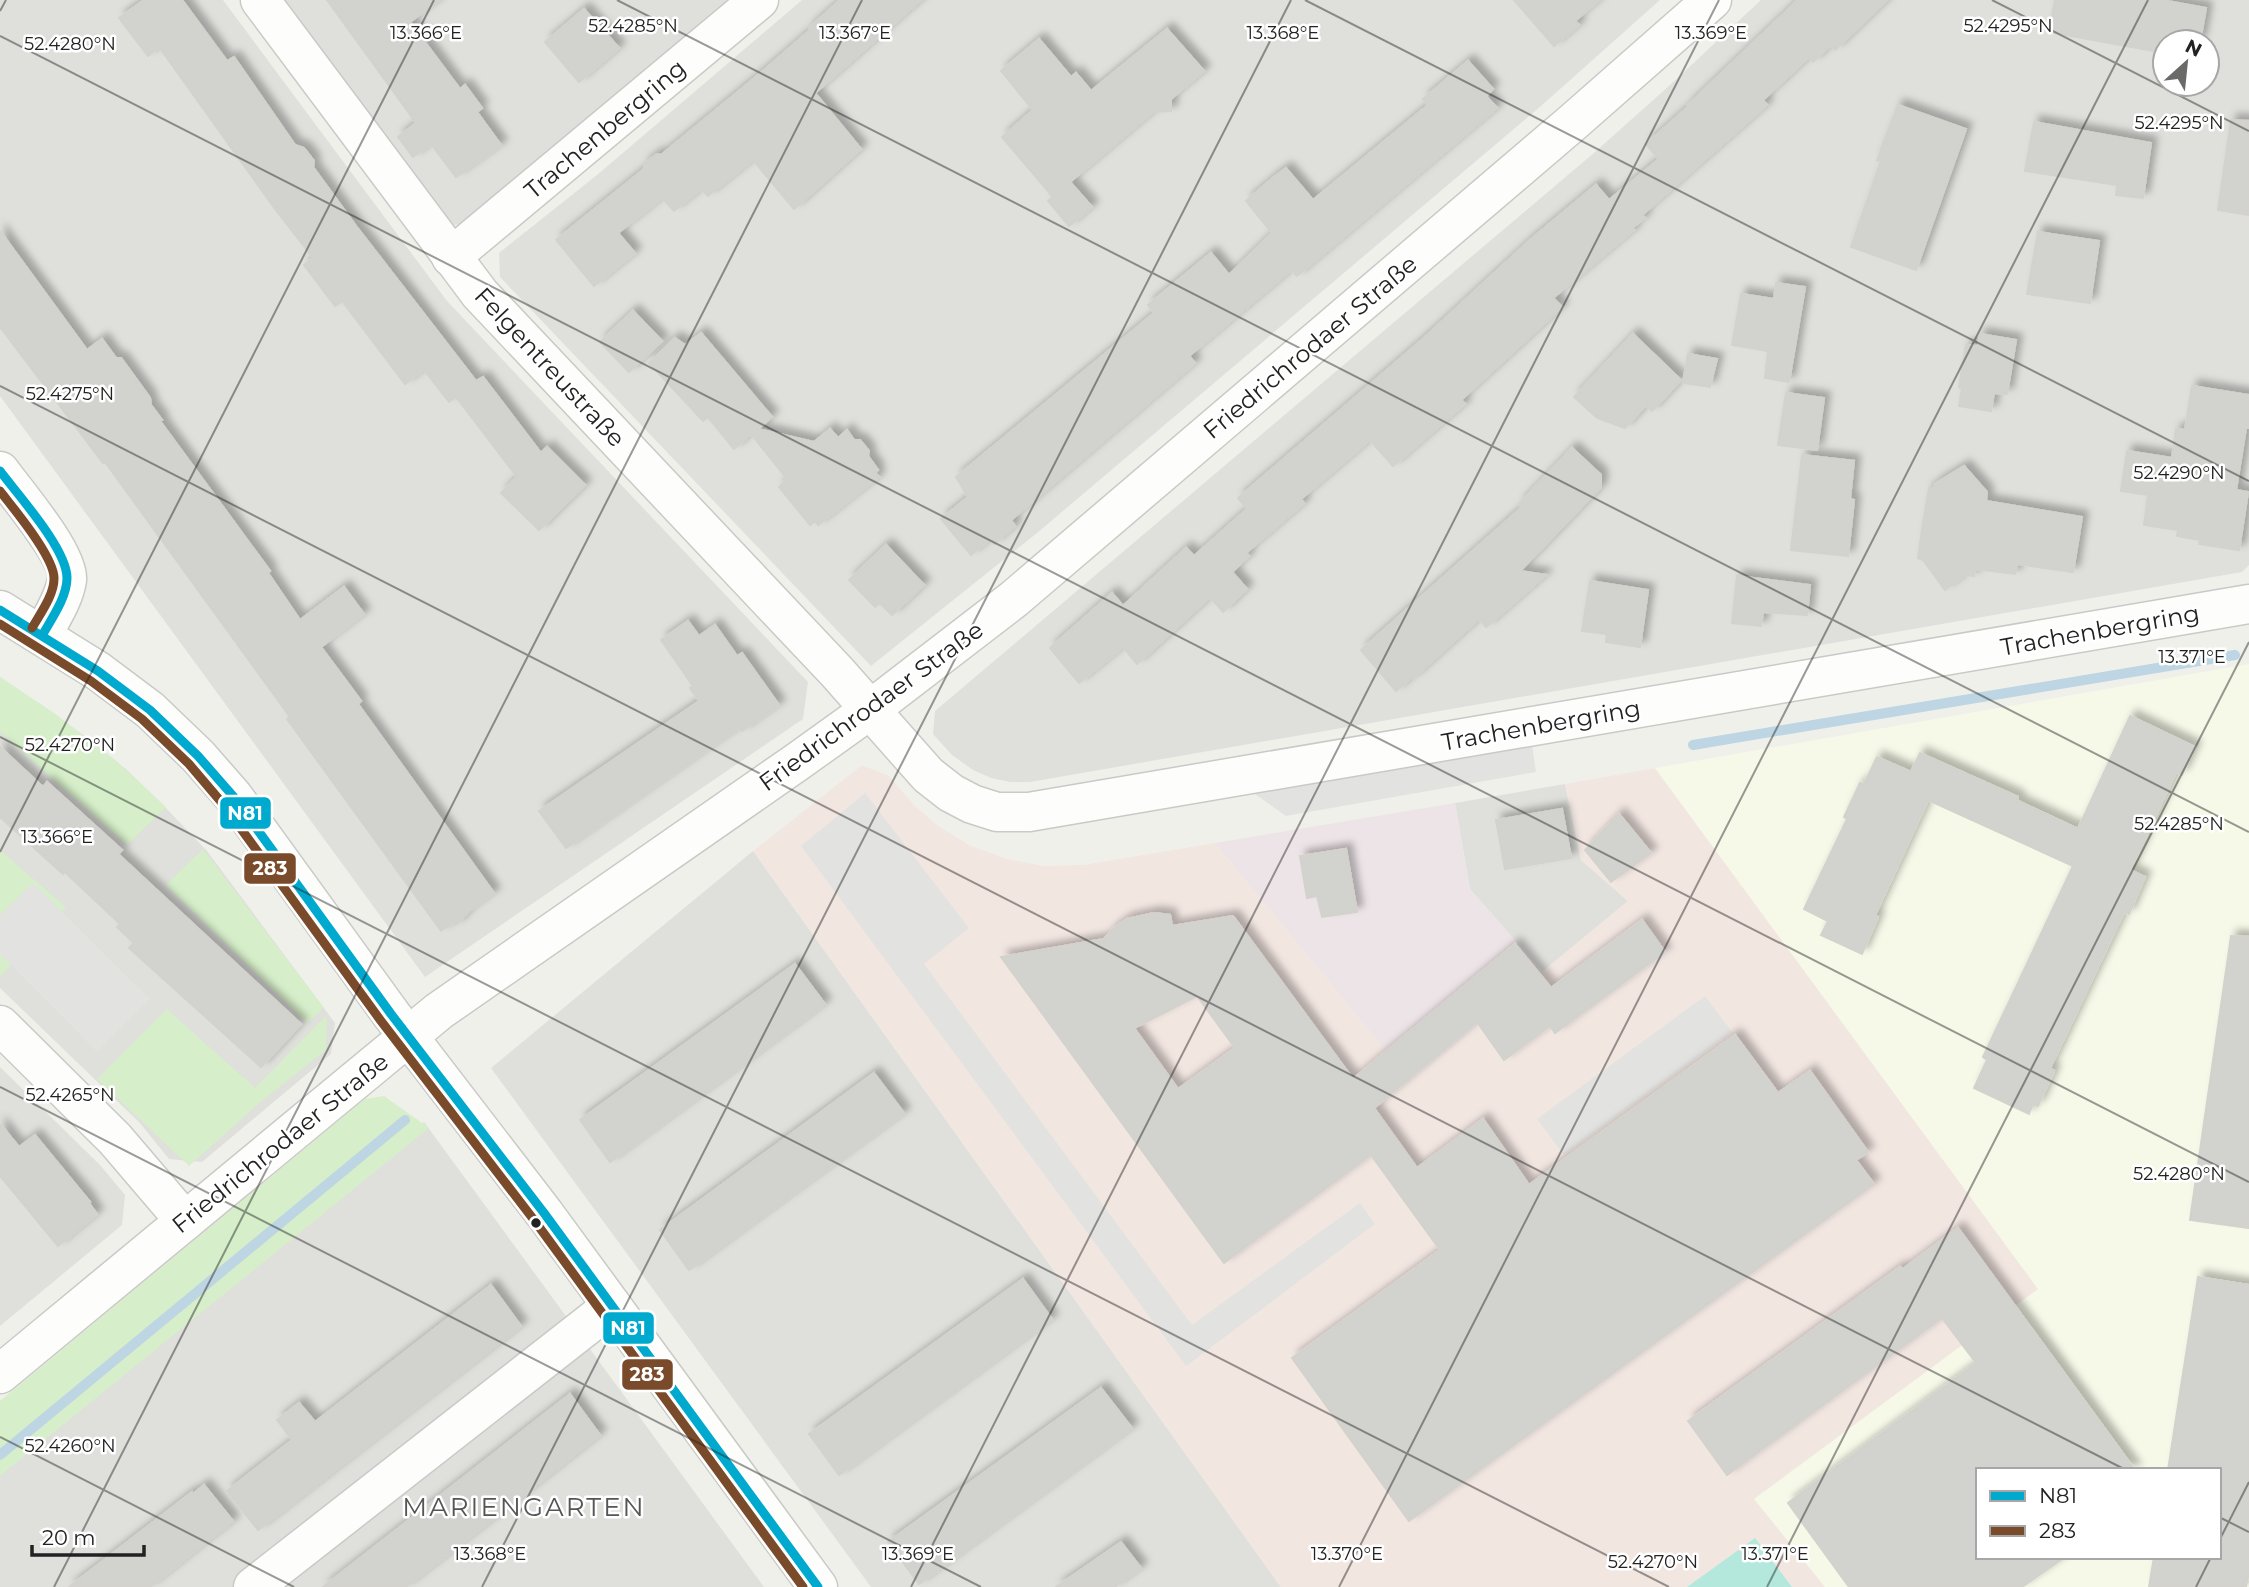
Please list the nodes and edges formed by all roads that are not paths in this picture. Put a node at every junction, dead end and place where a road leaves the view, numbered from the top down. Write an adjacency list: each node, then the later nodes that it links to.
1 (260, 0): 4 (street, Felgentreustraße)
2 (759, 0): 4 (street, Trachenbergring)
3 (1712, 0): 9 (street, Friedrichrodaer Straße)
4 (451, 257): 9 (street, Felgentreustraße)
5 (0, 471): 8 (street)
6 (2249, 604): 9 (street, Trachenbergring)
7 (0, 610): 8 (street)
8 (43, 634): 11 (street)
9 (871, 709): 11 (street, Friedrichrodaer Straße)
10 (0, 1025): 12 (street)
11 (408, 1037): 12 (street, Friedrichrodaer Straße); 13 (street)
12 (185, 1221): 14 (street, Friedrichrodaer Straße)
13 (612, 1306): 15 (street); 16 (street)
14 (0, 1374)
15 (253, 1587)
16 (818, 1587)

